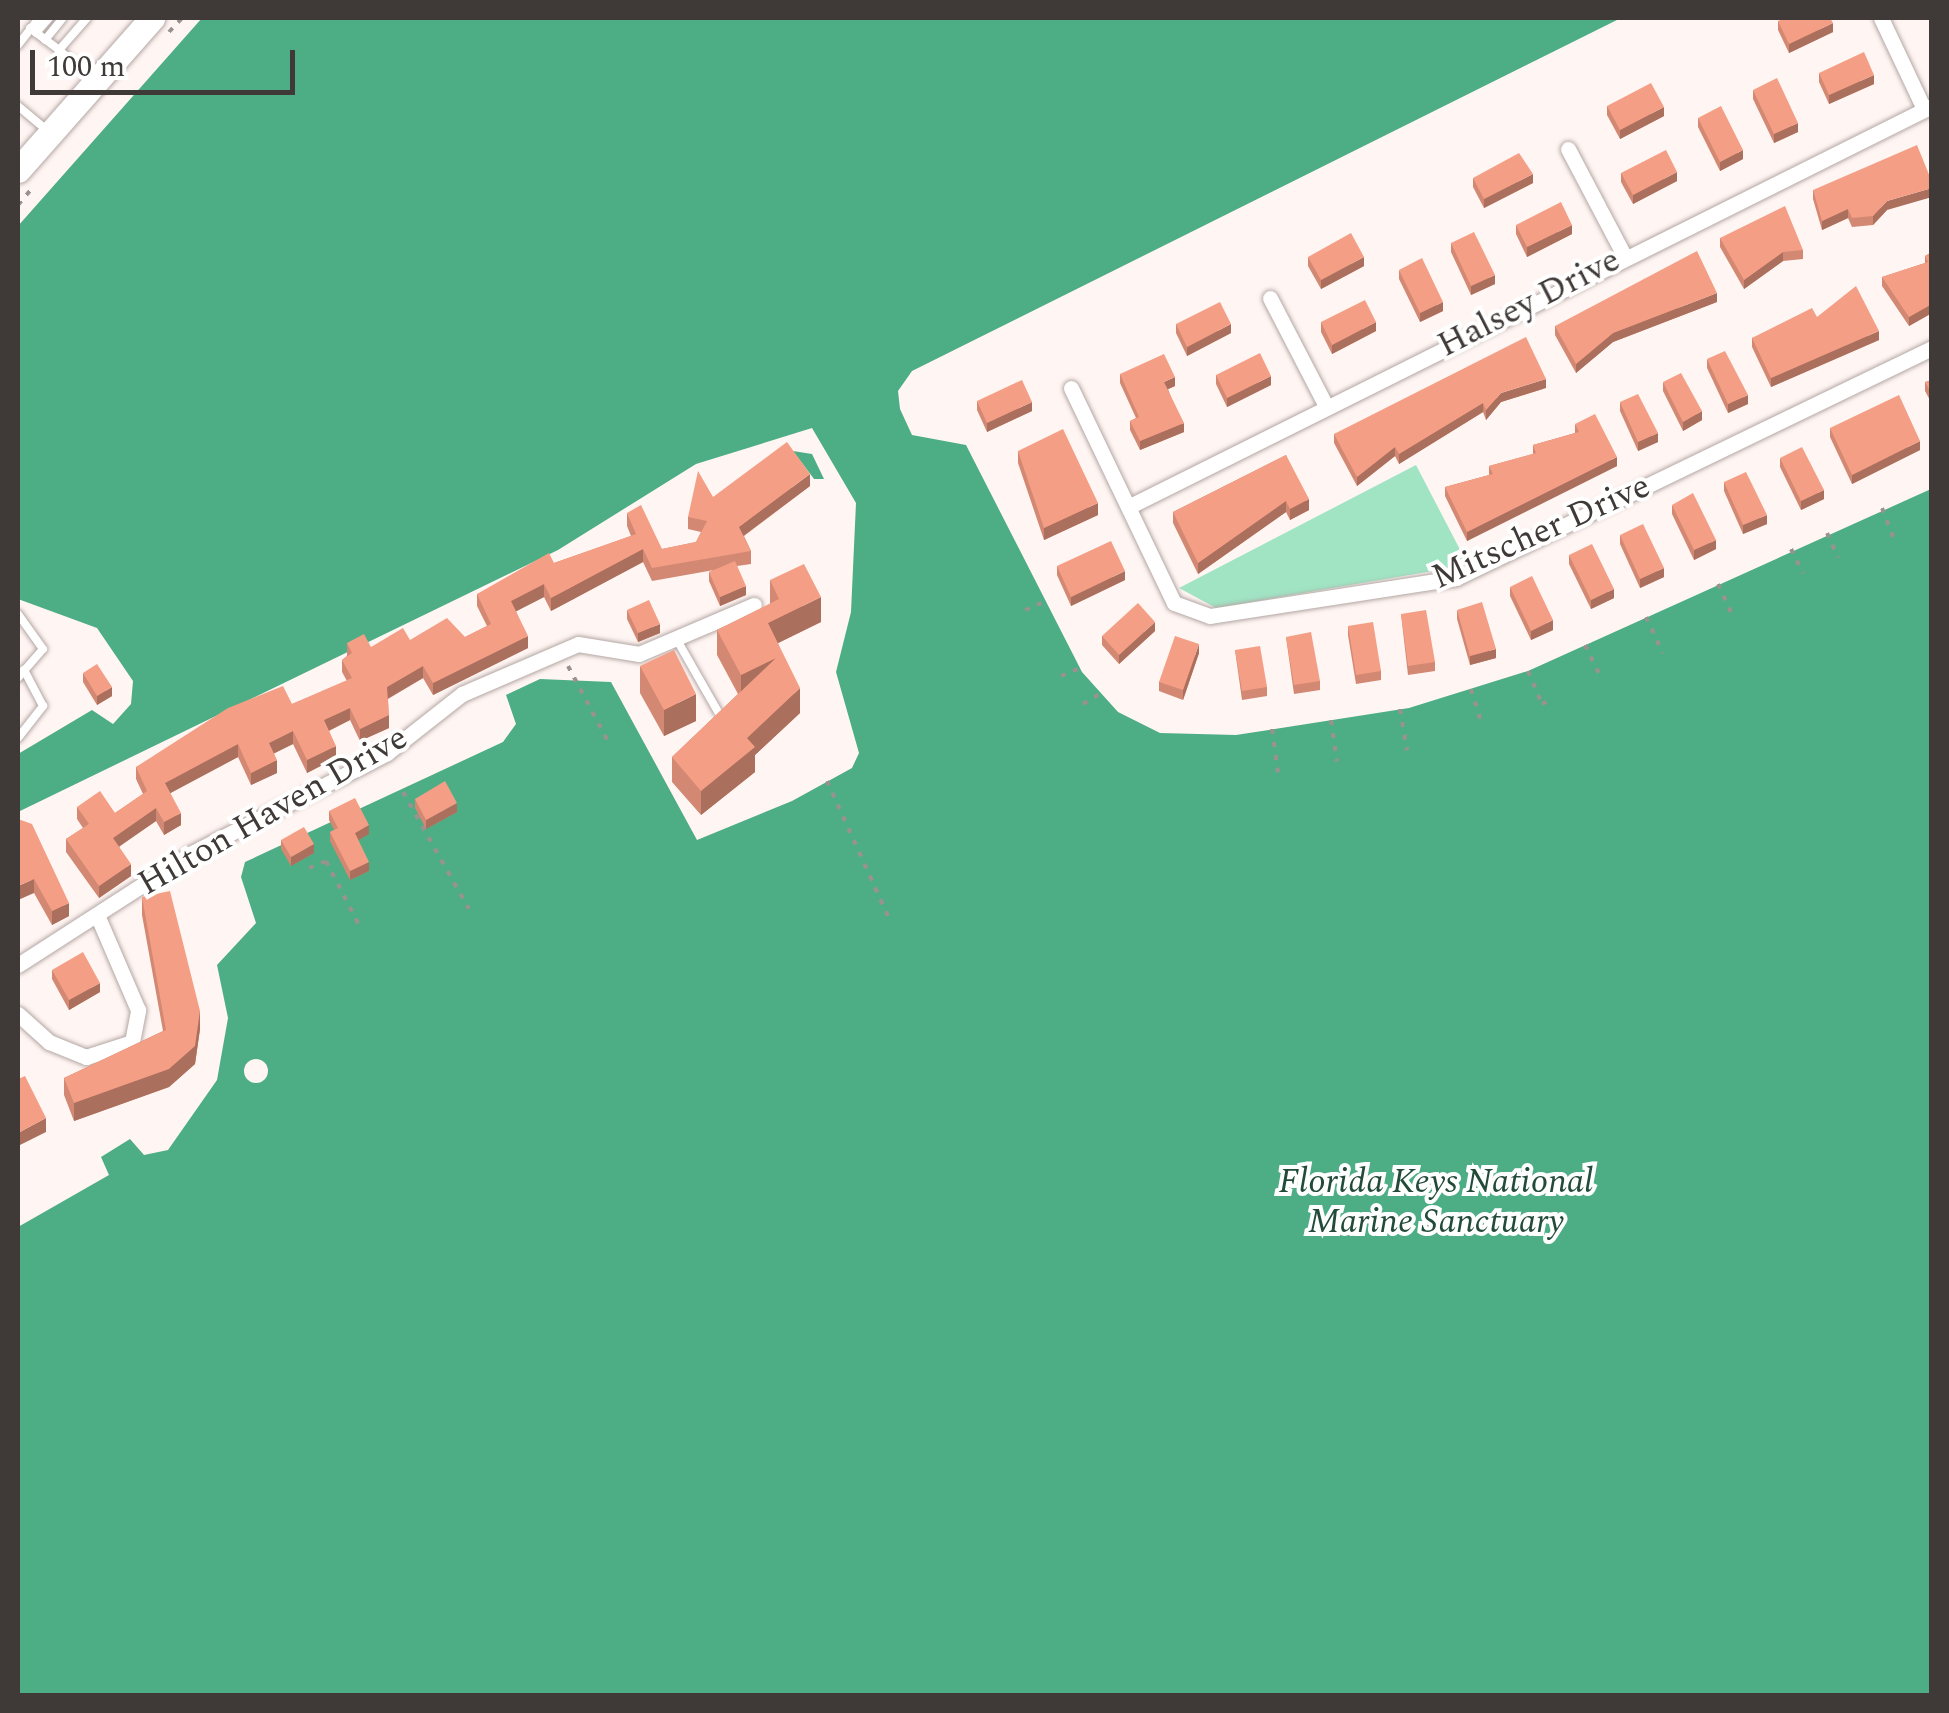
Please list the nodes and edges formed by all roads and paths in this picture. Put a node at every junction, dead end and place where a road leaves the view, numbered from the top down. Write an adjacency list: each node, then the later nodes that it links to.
1 (39, 18): 7 (lane)
2 (50, 18): 7 (lane)
3 (63, 18): 8 (lane)
4 (87, 18): 10 (lane)
5 (152, 18): 11 (main road)
6 (1881, 18): 13 (street)
7 (33, 31): 8 (lane); 9 (lane)
8 (45, 40): 10 (lane)
9 (18, 45)
10 (59, 50): 11 (lane)
11 (96, 81): 14 (main road)
12 (18, 106): 14 (lane)
13 (1928, 108): 17 (street, Halsey Drive)
14 (50, 132): 16 (main road)
15 (1568, 148): 17 (street)
16 (18, 170)
17 (1624, 255): 21 (street, Halsey Drive)
18 (1270, 298): 21 (street)
19 (1932, 348): 22 (street, Mitscher Drive)
20 (1071, 388): 22 (street, Mitscher Drive)
21 (1326, 406): 22 (street, Halsey Drive)
22 (1130, 506)
23 (1882, 508): 25 (path)
24 (1827, 533): 27 (path)
25 (1894, 540)
26 (1791, 549): 28 (path)
27 (1838, 558)
28 (1802, 573)
29 (1718, 584): 34 (path)
30 (1046, 601): 32 (path)
31 (754, 605): 36 (street, Hilton Haven Drive)
32 (1025, 610)
33 (18, 614): 42 (lane)
34 (1733, 616)
35 (1646, 617): 38 (path)
36 (677, 640): 50 (lane); 63 (street, Hilton Haven Drive)
37 (1585, 645): 44 (path)
38 (1663, 653)
39 (568, 666): 55 (path)
40 (1080, 668): 43 (path)
41 (1528, 671): 47 (path)
42 (21, 674): 54 (lane)
43 (1061, 676)
44 (1600, 676)
45 (1471, 689): 52 (path)
46 (1101, 693): 48 (path)
47 (1552, 699)
48 (1083, 704)
49 (1400, 709): 56 (path)
50 (718, 712)
51 (1331, 720): 57 (path)
52 (1482, 726)
53 (1272, 730): 58 (path)
54 (18, 738)
55 (608, 743)
56 (1407, 750)
57 (1337, 762)
58 (1278, 773)
59 (827, 781): 64 (path)
60 (403, 792): 62 (path)
61 (309, 868): 65 (path)
62 (469, 908)
63 (97, 914): 66 (street, Hilton Haven Drive); 67 (street)
64 (888, 916)
65 (360, 927)
66 (18, 965)
67 (18, 1014)

